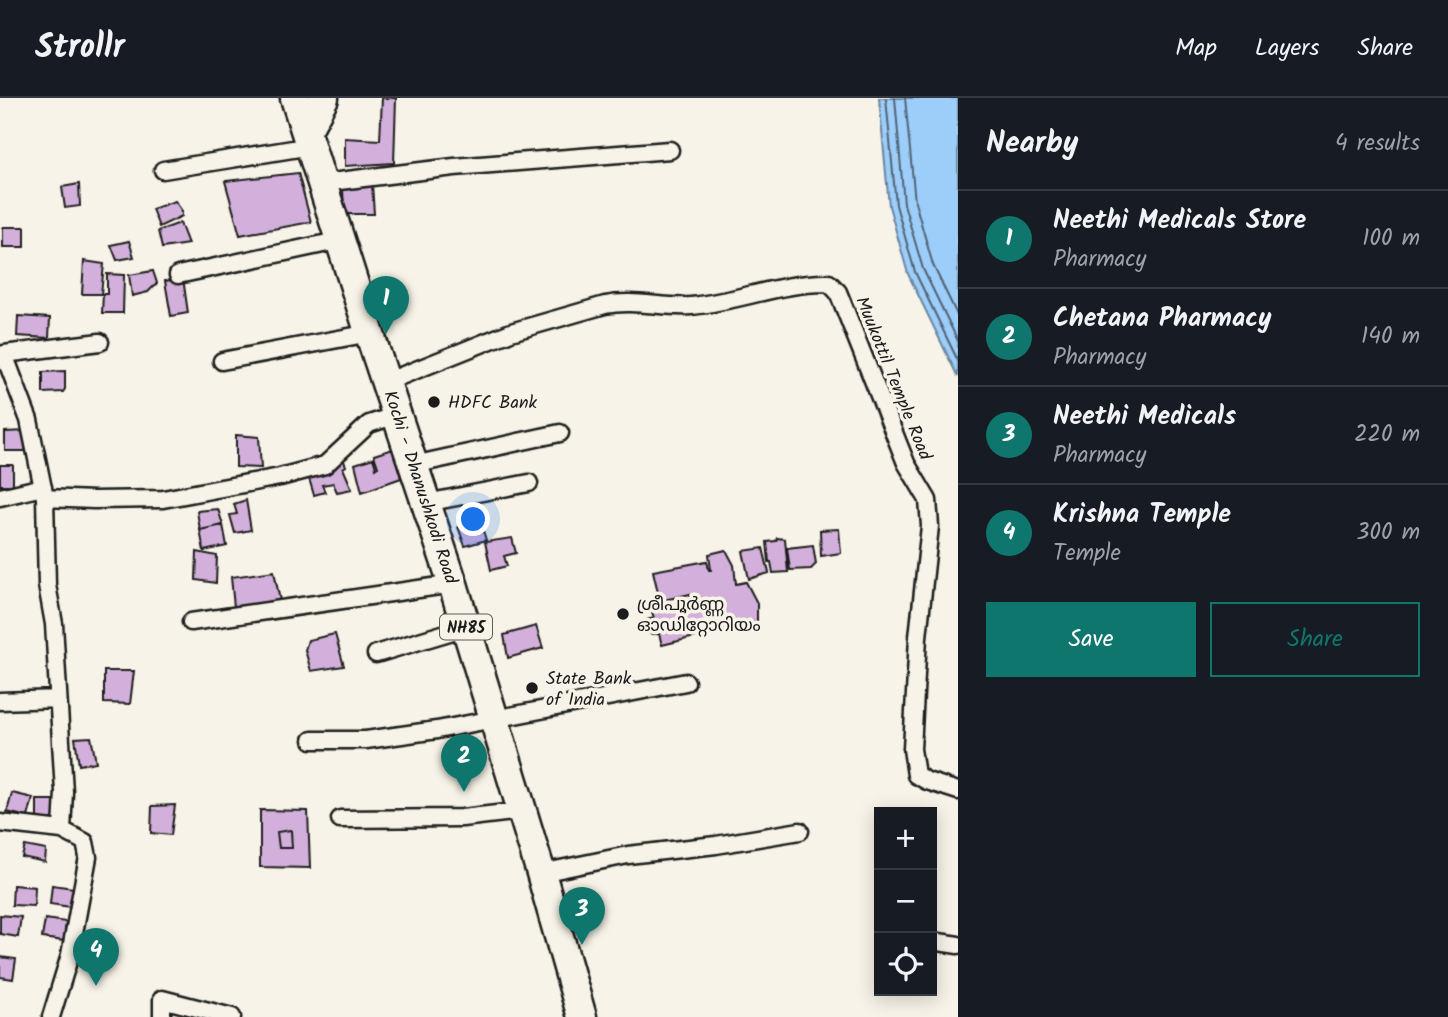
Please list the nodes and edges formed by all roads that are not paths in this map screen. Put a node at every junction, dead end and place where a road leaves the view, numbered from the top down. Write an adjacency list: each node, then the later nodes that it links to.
1 (295, 98): 2 (highway, Kochi - Dhanushkodi Road)
2 (314, 123): 4 (street); 5 (highway, Kochi - Dhanushkodi Road)
3 (670, 150): 5 (street)
4 (163, 170)
5 (323, 183): 6 (highway, Kochi - Dhanushkodi Road)
6 (342, 240): 7 (street); 8 (highway, Kochi - Dhanushkodi Road / NH85)
7 (178, 275)
8 (370, 333): 11 (street); 12 (highway, Kochi - Dhanushkodi Road / NH85)
9 (100, 342): 10 (street)
10 (1, 350): 17 (street)
11 (222, 361)
12 (386, 382): 13 (highway, Kochi - Dhanushkodi Road / NH85); 29 (street, Muukottil Temple Road)
13 (397, 415): 15 (highway, Kochi - Dhanushkodi Road / NH85); 17 (street)
14 (560, 433): 15 (street)
15 (413, 465): 19 (highway, Kochi - Dhanushkodi Road / NH85)
16 (529, 483): 19 (street)
17 (44, 492): 18 (street); 25 (street)
18 (0, 498)
19 (426, 503): 20 (highway, Kochi - Dhanushkodi Road / NH85)
20 (453, 584): 21 (street); 22 (highway, Kochi - Dhanushkodi Road / NH85)
21 (191, 621)
22 (466, 627): 23 (street); 27 (highway, Kochi - Dhanushkodi Road / NH85)
23 (376, 654)
24 (686, 682): 27 (street)
25 (58, 699): 26 (street); 33 (street)
26 (0, 701)
27 (494, 717): 28 (street); 30 (highway, Kochi - Dhanushkodi Road / NH85)
28 (312, 740)
29 (958, 790)
30 (522, 811): 31 (street); 35 (highway, Kochi - Dhanushkodi Road / NH85)
31 (340, 819)
32 (0, 823): 33 (street)
33 (62, 830): 38 (street)
34 (800, 831): 35 (street)
35 (541, 873): 41 (highway, Kochi - Dhanushkodi Road / NH85)
36 (937, 942): 37 (street)
37 (958, 945)
38 (51, 1017)
39 (162, 1017): 40 (street)
40 (232, 1017)
41 (582, 1017)

